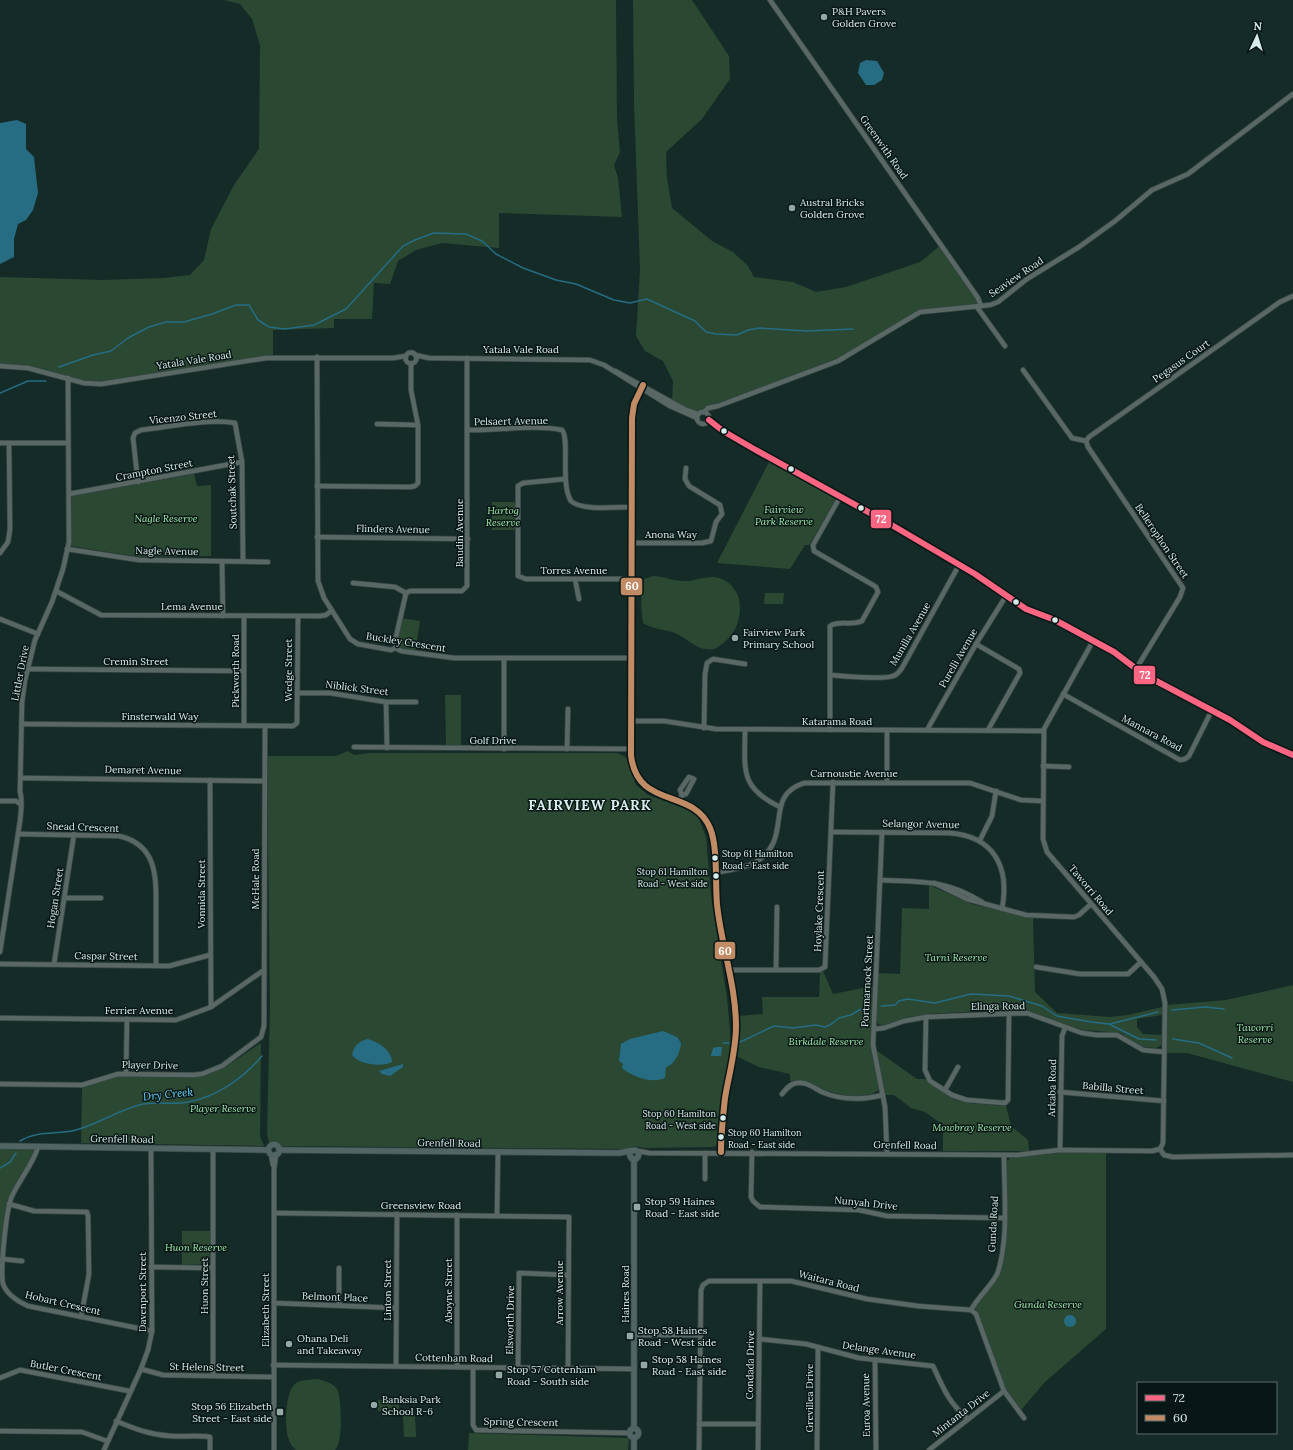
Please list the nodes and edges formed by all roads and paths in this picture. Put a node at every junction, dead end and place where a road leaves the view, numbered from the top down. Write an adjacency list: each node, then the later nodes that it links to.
1 (770, 0): 4 (street, Greenwith Road)
2 (1293, 94): 4 (street, Seaview Road)
3 (1293, 296): 23 (street, Pegasus Court)
4 (979, 306): 5 (street); 15 (street, Seaview Road)
5 (1005, 346)
6 (318, 357): 8 (street, Yatala Vale Road); 13 (street, Yatala Vale Road); 31 (street, Buckley Crescent)
7 (416, 357): 8 (street, Yatala Vale Road); 9 (street, Yatala Vale Road); 10 (street)
8 (406, 358): 10 (street)
9 (467, 358): 14 (street, Yatala Vale Road); 22 (street, Baudin Avenue)
10 (411, 364): 21 (street)
11 (0, 366): 13 (street, Yatala Vale Road)
12 (1023, 370): 23 (street)
13 (68, 378): 24 (street, Littler Drive)
14 (642, 387): 17 (street, Yatala Vale Road); 34 (street)
15 (718, 406): 16 (street, Seaview Road); 18 (street)
16 (704, 412): 17 (street); 18 (street)
17 (698, 416): 18 (street)
18 (709, 418): 33 (street)
19 (235, 423): 27 (street, Soutchak Street); 30 (street, Vicenzo Street)
20 (377, 424): 21 (street)
21 (418, 425): 31 (street)
22 (467, 430): 29 (street, Pelsaert Avenue); 36 (street, Baudin Avenue)
23 (1086, 441): 64 (street, Bellerophon Street)
24 (68, 442): 26 (street); 32 (street, Littler Drive)
25 (0, 443): 26 (street)
26 (9, 443): 39 (street)
27 (242, 462): 30 (street, Crampton Street); 41 (street, Soutchak Street)
28 (686, 468): 37 (street, Anona Way)
29 (565, 479): 34 (street, Pelsaert Avenue); 44 (street, Torres Avenue)
30 (138, 482): 32 (street, Crampton Street)
31 (317, 486): 35 (street, Buckley Crescent)
32 (69, 494): 38 (street, Littler Drive)
33 (840, 497): 43 (street); 66 (street)
34 (632, 507): 37 (street)
35 (317, 537): 36 (street, Flinders Avenue); 51 (street, Buckley Crescent)
36 (468, 539): 48 (street, Baudin Avenue)
37 (632, 543): 45 (street)
38 (68, 549): 40 (street, Nagle Avenue); 47 (street, Littler Drive)
39 (0, 554)
40 (222, 561): 41 (street, Nagle Avenue); 52 (street)
41 (243, 561): 42 (street, Nagle Avenue)
42 (268, 562)
43 (959, 565): 49 (street); 66 (street, Munilla Avenue)
44 (575, 579): 45 (street, Torres Avenue); 50 (street)
45 (632, 579): 61 (street)
46 (353, 583): 48 (street)
47 (56, 591): 52 (street, Lema Avenue); 56 (street, Littler Drive)
48 (406, 593): 59 (street)
49 (1006, 596): 57 (street); 58 (street, Purelli Avenue)
50 (580, 599)
51 (331, 611): 54 (street, Lema Avenue); 59 (street, Buckley Crescent)
52 (223, 616): 53 (street, Lema Avenue)
53 (244, 616): 54 (street, Lema Avenue); 65 (street, Pickworth Road)
54 (298, 616): 67 (street, Wedge Street)
55 (0, 619): 56 (street)
56 (38, 634): 63 (street, Littler Drive)
57 (1093, 641): 64 (street); 68 (street, Taworri Road)
58 (976, 644): 82 (street, Purelli Avenue); 83 (street)
59 (396, 648): 60 (street, Buckley Crescent)
60 (504, 658): 61 (street, Buckley Crescent); 87 (street)
61 (631, 658): 73 (street)
62 (745, 664): 78 (street)
63 (28, 669): 65 (street, Cremin Street); 75 (street, Littler Drive)
64 (1136, 669): 72 (street)
65 (244, 671): 76 (street, Pickworth Road)
66 (830, 675): 80 (street)
67 (297, 693): 69 (street, Niblick Street); 74 (street, Wedge Street)
68 (1063, 694): 72 (street, Mannara Road); 84 (street, Taworri Road)
69 (386, 702): 70 (street, Niblick Street); 86 (street)
70 (416, 702)
71 (568, 709): 88 (street)
72 (1212, 710): 90 (street)
73 (631, 721): 78 (street, Katarama Road); 89 (street)
74 (297, 723): 77 (street, Finsterwald Way)
75 (22, 724): 76 (street, Finsterwald Way); 93 (street, Littler Drive)
76 (244, 725): 77 (street, Finsterwald Way)
77 (265, 726): 95 (street, McHale Road)
78 (704, 728): 79 (street, Katarama Road)
79 (746, 729): 80 (street, Katarama Road); 104 (street)
80 (830, 730): 81 (street, Katarama Road)
81 (887, 730): 82 (street, Katarama Road); 97 (street)
82 (927, 730): 83 (street, Katarama Road)
83 (988, 730): 84 (street, Katarama Road)
84 (1044, 731): 91 (street, Taworri Road)
85 (354, 747): 86 (street, Golf Drive)
86 (387, 748): 87 (street, Golf Drive)
87 (504, 749): 88 (street, Golf Drive)
88 (567, 749): 89 (street, Golf Drive)
89 (631, 749): 101 (street)
90 (1293, 755)
91 (1043, 766): 92 (street); 102 (street, Taworri Road)
92 (1069, 766)
93 (21, 778): 94 (street, Demaret Avenue); 103 (street, Littler Drive)
94 (210, 780): 95 (street, Demaret Avenue); 118 (street, Vonnida Street)
95 (264, 781): 125 (street, McHale Road)
96 (833, 782): 97 (street, Carnoustie Avenue); 104 (street, Carnoustie Avenue); 105 (street, Hoylake Crescent)
97 (887, 782): 98 (street, Carnoustie Avenue)
98 (996, 791): 102 (street, Carnoustie Avenue); 109 (street)
99 (682, 795): 101 (street)
100 (0, 801): 103 (street)
101 (679, 801): 110 (street)
102 (1043, 801): 114 (street, Taworri Road)
103 (20, 804): 107 (street, Littler Drive)
104 (780, 807): 110 (street, Carnoustie Avenue)
105 (831, 832): 106 (street, Selangor Avenue); 124 (street, Hoylake Crescent)
106 (882, 832): 109 (street, Selangor Avenue); 111 (street, Portmarnock Street)
107 (18, 834): 108 (street, Snead Crescent); 117 (street, Littler Drive)
108 (74, 834): 112 (street, Hogan Street); 122 (street, Snead Crescent)
109 (980, 840): 116 (street, Selangor Avenue)
110 (715, 873): 126 (street)
111 (880, 880): 116 (street); 133 (street, Portmarnock Street)
112 (65, 898): 113 (street); 121 (street, Hogan Street)
113 (101, 898)
114 (1091, 904): 116 (street); 120 (street, Taworri Road)
115 (777, 908): 124 (street)
116 (1002, 909)
117 (0, 952)
118 (210, 955): 122 (street, Caspar Street); 127 (street, Vonnida Street)
119 (0, 962): 121 (street, Caspar Street)
120 (1141, 962): 123 (street); 135 (street, Taworri Road)
121 (54, 964): 122 (street, Caspar Street)
122 (156, 965)
123 (1036, 967)
124 (776, 969): 126 (street, Hoylake Crescent)
125 (264, 970): 127 (street, Ferrier Avenue); 134 (street, McHale Road)
126 (728, 970): 152 (street)
127 (211, 1007): 131 (street, Ferrier Avenue)
128 (1009, 1015): 129 (street, Elinga Road); 132 (street, Elinga Road); 139 (street)
129 (926, 1017): 133 (street, Elinga Road); 139 (street)
130 (0, 1018): 131 (street, Ferrier Avenue)
131 (127, 1019): 137 (street)
132 (1065, 1028): 135 (street, Elinga Road); 140 (street, Arkaba Road)
133 (874, 1029): 142 (street, Portmarnock Street)
134 (264, 1032): 137 (street, Player Drive)
135 (1164, 1052): 143 (street, Taworri Road)
136 (958, 1067): 139 (street)
137 (126, 1073): 138 (street, Player Drive)
138 (0, 1084)
139 (945, 1090)
140 (1060, 1092): 143 (street, Babilla Street); 149 (street, Arkaba Road)
141 (782, 1094): 142 (street)
142 (883, 1095): 155 (street, Portmarnock Street)
143 (1164, 1101): 148 (street, Taworri Road)
144 (0, 1146): 145 (main road, Grenfell Road)
145 (38, 1147): 146 (main road, Grenfell Road); 160 (street, Hobart Crescent)
146 (151, 1148): 147 (main road, Grenfell Road); 169 (street, Davenport Street)
147 (213, 1149): 150 (main road, Grenfell Road); 170 (street, Huon Street)
148 (1160, 1149): 149 (street, Grenfell Road); 158 (street)
149 (1060, 1150): 157 (street, Grenfell Road)
150 (274, 1152): 154 (main road, Grenfell Road); 161 (street, Elizabeth Street)
151 (704, 1152): 152 (street, Grenfell Road); 156 (street, Grenfell Road); 159 (street)
152 (721, 1152): 153 (street, Grenfell Road)
153 (752, 1152): 155 (street, Grenfell Road); 166 (street, Nunyah Drive)
154 (498, 1153): 156 (main road, Grenfell Road); 164 (street)
155 (887, 1154): 157 (street, Grenfell Road)
156 (634, 1155): 180 (main road, Haines Road)
157 (1004, 1155): 166 (street, Gunda Road)
158 (1293, 1155)
159 (705, 1178)
160 (9, 1204): 167 (street, Hobart Crescent); 178 (street)
161 (274, 1213): 162 (street, Greensview Road); 174 (street, Elizabeth Street)
162 (397, 1214): 163 (street, Greensview Road); 176 (street, Linton Street)
163 (456, 1215): 164 (street, Greensview Road); 187 (street, Aboyne Street)
164 (497, 1215): 165 (street, Greensview Road)
165 (568, 1217): 172 (street, Arrow Avenue)
166 (1004, 1218): 177 (street, Gunda Road)
167 (2, 1259): 168 (street); 178 (street, Hobart Crescent)
168 (22, 1261)
169 (151, 1267): 170 (street); 179 (street, Davenport Street)
170 (213, 1268): 193 (street, Huon Street)
171 (339, 1268): 175 (street)
172 (568, 1275): 189 (street, Elsworth Drive); 191 (street, Arrow Avenue)
173 (760, 1281): 177 (street, Waitara Road); 181 (street, Waitara Road); 182 (street, Condada Drive)
174 (274, 1303): 175 (street, Belmont Place); 185 (street, Elizabeth Street)
175 (340, 1305): 176 (street, Belmont Place)
176 (396, 1308): 186 (street, Linton Street)
177 (971, 1310): 197 (street)
178 (81, 1317): 179 (street, Hobart Crescent)
179 (152, 1331): 190 (street, Davenport Street)
180 (634, 1334): 181 (street); 192 (main road, Haines Road)
181 (701, 1335): 201 (street, Waitara Road)
182 (760, 1339): 183 (street, Delange Avenue); 202 (street, Condada Drive)
183 (818, 1347): 184 (street, Delange Avenue); 212 (street, Grevillea Drive)
184 (875, 1360): 199 (street, Delange Avenue); 213 (street, Euroa Avenue)
185 (273, 1365): 186 (street, Cottenham Road); 194 (street, Elizabeth Street)
186 (396, 1366): 187 (street, Cottenham Road)
187 (457, 1367): 188 (street, Cottenham Road)
188 (473, 1367): 189 (street, Cottenham Road); 204 (street, Spring Crescent)
189 (518, 1368): 191 (street, Cottenham Road)
190 (141, 1369): 193 (street, St Helens Street); 196 (street, Davenport Street)
191 (568, 1369): 192 (street, Cottenham Road)
192 (634, 1369): 204 (main road, Haines Road)
193 (212, 1376): 194 (street, St Helens Street)
194 (273, 1377): 208 (street, Elizabeth Street)
195 (0, 1378): 196 (street, Butler Crescent)
196 (130, 1391): 200 (street, Davenport Street)
197 (1004, 1391): 198 (street); 199 (street, Mintanta Drive)
198 (1024, 1418)
199 (968, 1419): 214 (street, Mintanta Drive)
200 (116, 1422): 205 (street, Davenport Street); 207 (street)
201 (699, 1424): 202 (street); 210 (street, Waitara Road)
202 (758, 1424): 211 (street, Condada Drive)
203 (0, 1431): 205 (street)
204 (632, 1436): 209 (main road)
205 (107, 1441): 206 (street, Davenport Street)
206 (104, 1450)
207 (210, 1450)
208 (274, 1450)
209 (634, 1450)
210 (699, 1450)
211 (758, 1450)
212 (817, 1450)
213 (876, 1450)
214 (929, 1450)

